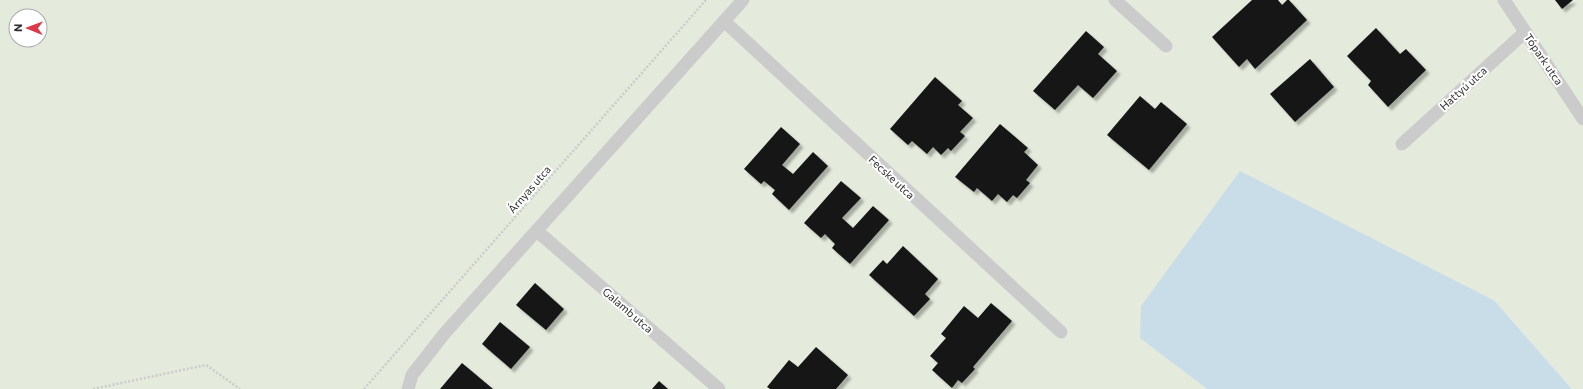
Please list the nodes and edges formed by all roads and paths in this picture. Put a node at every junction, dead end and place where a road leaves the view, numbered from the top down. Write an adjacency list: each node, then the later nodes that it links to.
1 (706, 0): 14 (path, Árnyas utca)
2 (743, 0): 5 (lane)
3 (1115, 0): 7 (lane)
4 (1504, 0): 6 (lane, Tópark utca)
5 (724, 21): 10 (lane); 11 (lane, Fecske utca)
6 (1525, 32): 8 (lane, Tópark utca); 9 (lane, Hattyú utca)
7 (1166, 46)
8 (1583, 119)
9 (1402, 144)
10 (537, 231): 15 (lane); 16 (lane, Galamb utca)
11 (1061, 332)
12 (93, 389): 13 (path)
13 (240, 389)
14 (364, 389)
15 (408, 389)
16 (720, 389)

